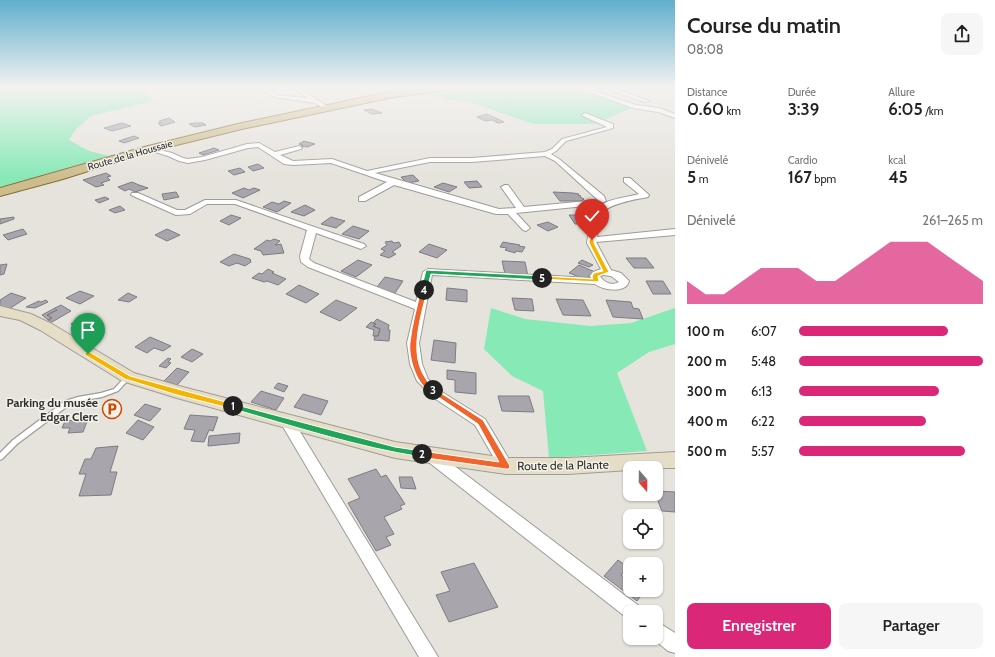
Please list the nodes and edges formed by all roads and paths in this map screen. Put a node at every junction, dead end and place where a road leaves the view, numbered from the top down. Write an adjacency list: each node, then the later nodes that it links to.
1 (281, 118): 4 (main road, Route de la Houssaie)
2 (593, 118): 6 (street)
3 (299, 148): 5 (street)
4 (166, 149): 5 (street); 11 (main road, Route de la Houssaie)
5 (274, 154): 7 (street)
6 (546, 154): 7 (street); 14 (street)
7 (366, 173): 9 (street)
8 (627, 180): 19 (street)
9 (393, 182): 13 (street); 15 (street)
10 (504, 187): 14 (street)
11 (0, 192)
12 (135, 195): 16 (street)
13 (362, 198)
14 (522, 210): 15 (street)
15 (511, 212): 17 (street)
16 (311, 228): 20 (street); 23 (street)
17 (526, 228)
18 (675, 232): 19 (street)
19 (592, 240): 21 (street)
20 (361, 246)
21 (607, 272): 22 (street); 22 (street)
22 (597, 281): 23 (street)
23 (420, 307): 30 (street)
24 (0, 311): 25 (main road, Route de la Plante)
25 (128, 378): 26 (main road, Route de la Plante); 28 (lane)
26 (286, 420): 27 (main road, Route de la Plante); 34 (street)
27 (430, 456): 30 (main road, Route de la Plante); 31 (street)
28 (0, 457)
29 (675, 460): 30 (main road, Route de la Plante)
30 (506, 466)
31 (624, 605)
32 (663, 635): 33 (street)
33 (675, 644)
34 (429, 657)

